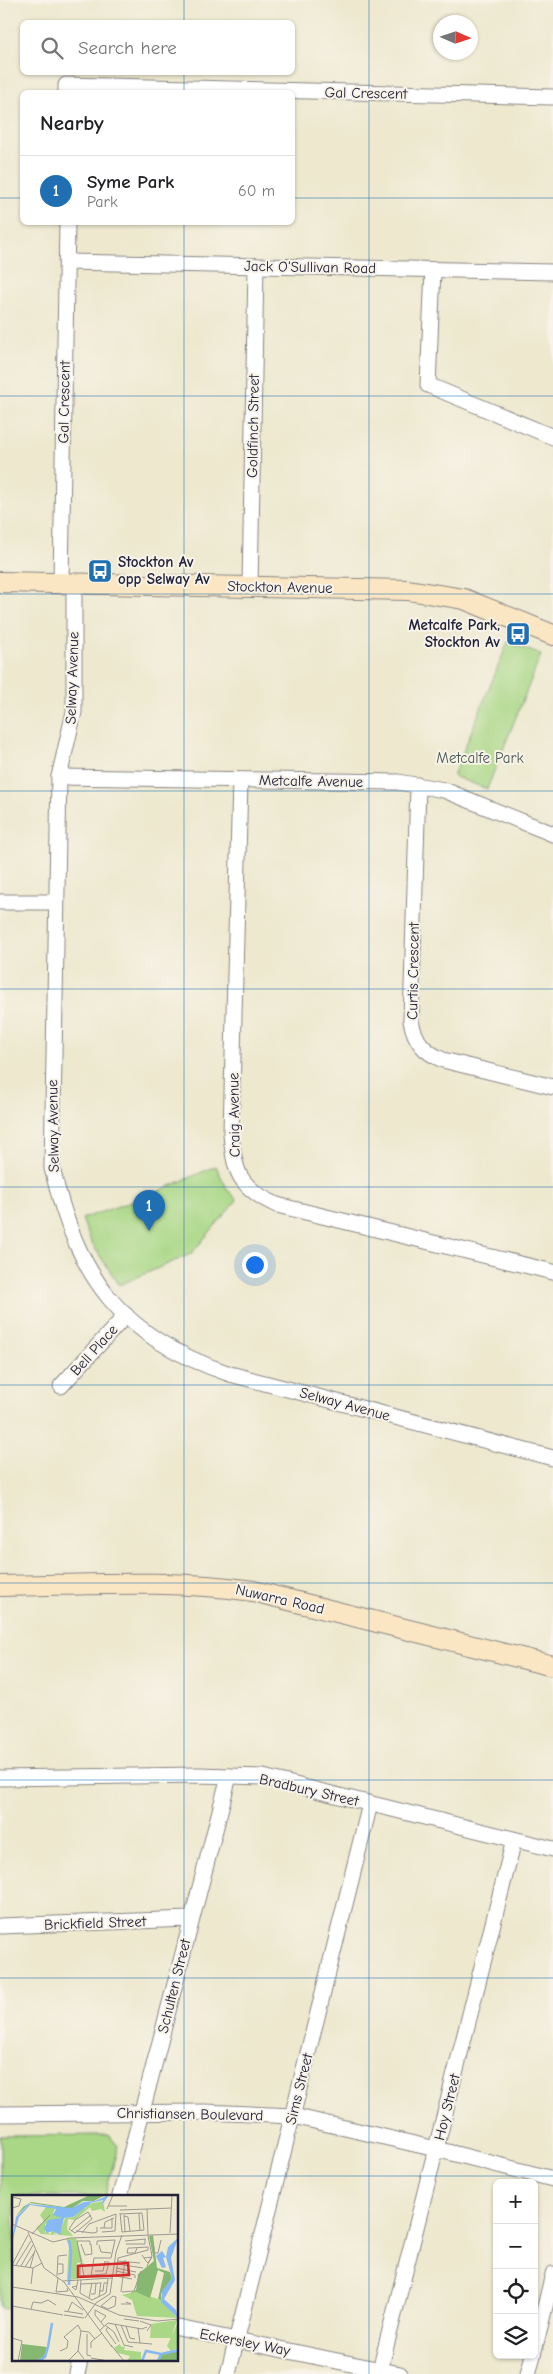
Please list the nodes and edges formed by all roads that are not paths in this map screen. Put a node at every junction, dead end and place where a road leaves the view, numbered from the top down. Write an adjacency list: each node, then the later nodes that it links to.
1 (66, 90): 2 (street, Gal Crescent)
2 (253, 90)
3 (295, 91): 4 (street, Gal Crescent)
4 (553, 98)
5 (67, 225): 6 (street, Gal Crescent)
6 (67, 262): 7 (street, Jack O'Sullivan Road); 12 (street, Gal Crescent)
7 (256, 266): 8 (street, Jack O'Sullivan Road); 13 (street, Goldfinch Street)
8 (434, 270): 9 (street, Jack O'Sullivan Road); 10 (street)
9 (553, 272)
10 (553, 437)
11 (0, 582): 12 (main road, Stockton Avenue)
12 (68, 583): 13 (main road, Stockton Avenue); 15 (street, Selway Avenue)
13 (250, 586): 14 (main road, Stockton Avenue)
14 (553, 634)
15 (59, 777): 16 (street, Metcalfe Avenue); 20 (street, Selway Avenue)
16 (240, 780): 17 (street, Metcalfe Avenue); 22 (street, Craig Avenue)
17 (418, 785): 18 (street, Metcalfe Avenue); 21 (street, Curtis Crescent)
18 (553, 834)
19 (0, 902): 20 (street)
20 (55, 902): 23 (street, Selway Avenue)
21 (553, 1087)
22 (553, 1272)
23 (126, 1315): 24 (street, Bell Place); 25 (street, Selway Avenue)
24 (62, 1386)
25 (553, 1458)
26 (0, 1586): 27 (main road, Nuwarra Road)
27 (553, 1666)
28 (229, 1776): 29 (street, Bradbury Street); 30 (street, Bradbury Street); 33 (street, Schulten Street)
29 (0, 1778)
30 (370, 1804): 31 (street, Bradbury Street); 37 (street, Sims Street)
31 (514, 1840): 32 (street, Bradbury Street); 38 (street, Hoy Street)
32 (553, 1849)
33 (190, 1919): 34 (street, Brickfield Street); 35 (street, Schulten Street)
34 (0, 1926)
35 (142, 2112): 36 (street, Christiansen Boulevard); 37 (street, Christiansen Boulevard); 40 (street, Schulten Street)
36 (0, 2114)
37 (292, 2116): 38 (street, Christiansen Boulevard); 44 (street, Sims Street)
38 (436, 2149): 39 (street, Christiansen Boulevard); 46 (street, Hoy Street)
39 (553, 2179)
40 (120, 2195)
41 (553, 2274): 43 (street)
42 (179, 2328): 44 (street, Eckersley Way)
43 (538, 2334)
44 (237, 2340): 46 (street, Eckersley Way); 47 (street, Sims Street)
45 (532, 2359): 49 (street)
46 (380, 2372): 48 (street, Eckersley Way)
47 (228, 2374)
48 (400, 2374)
49 (528, 2374)

